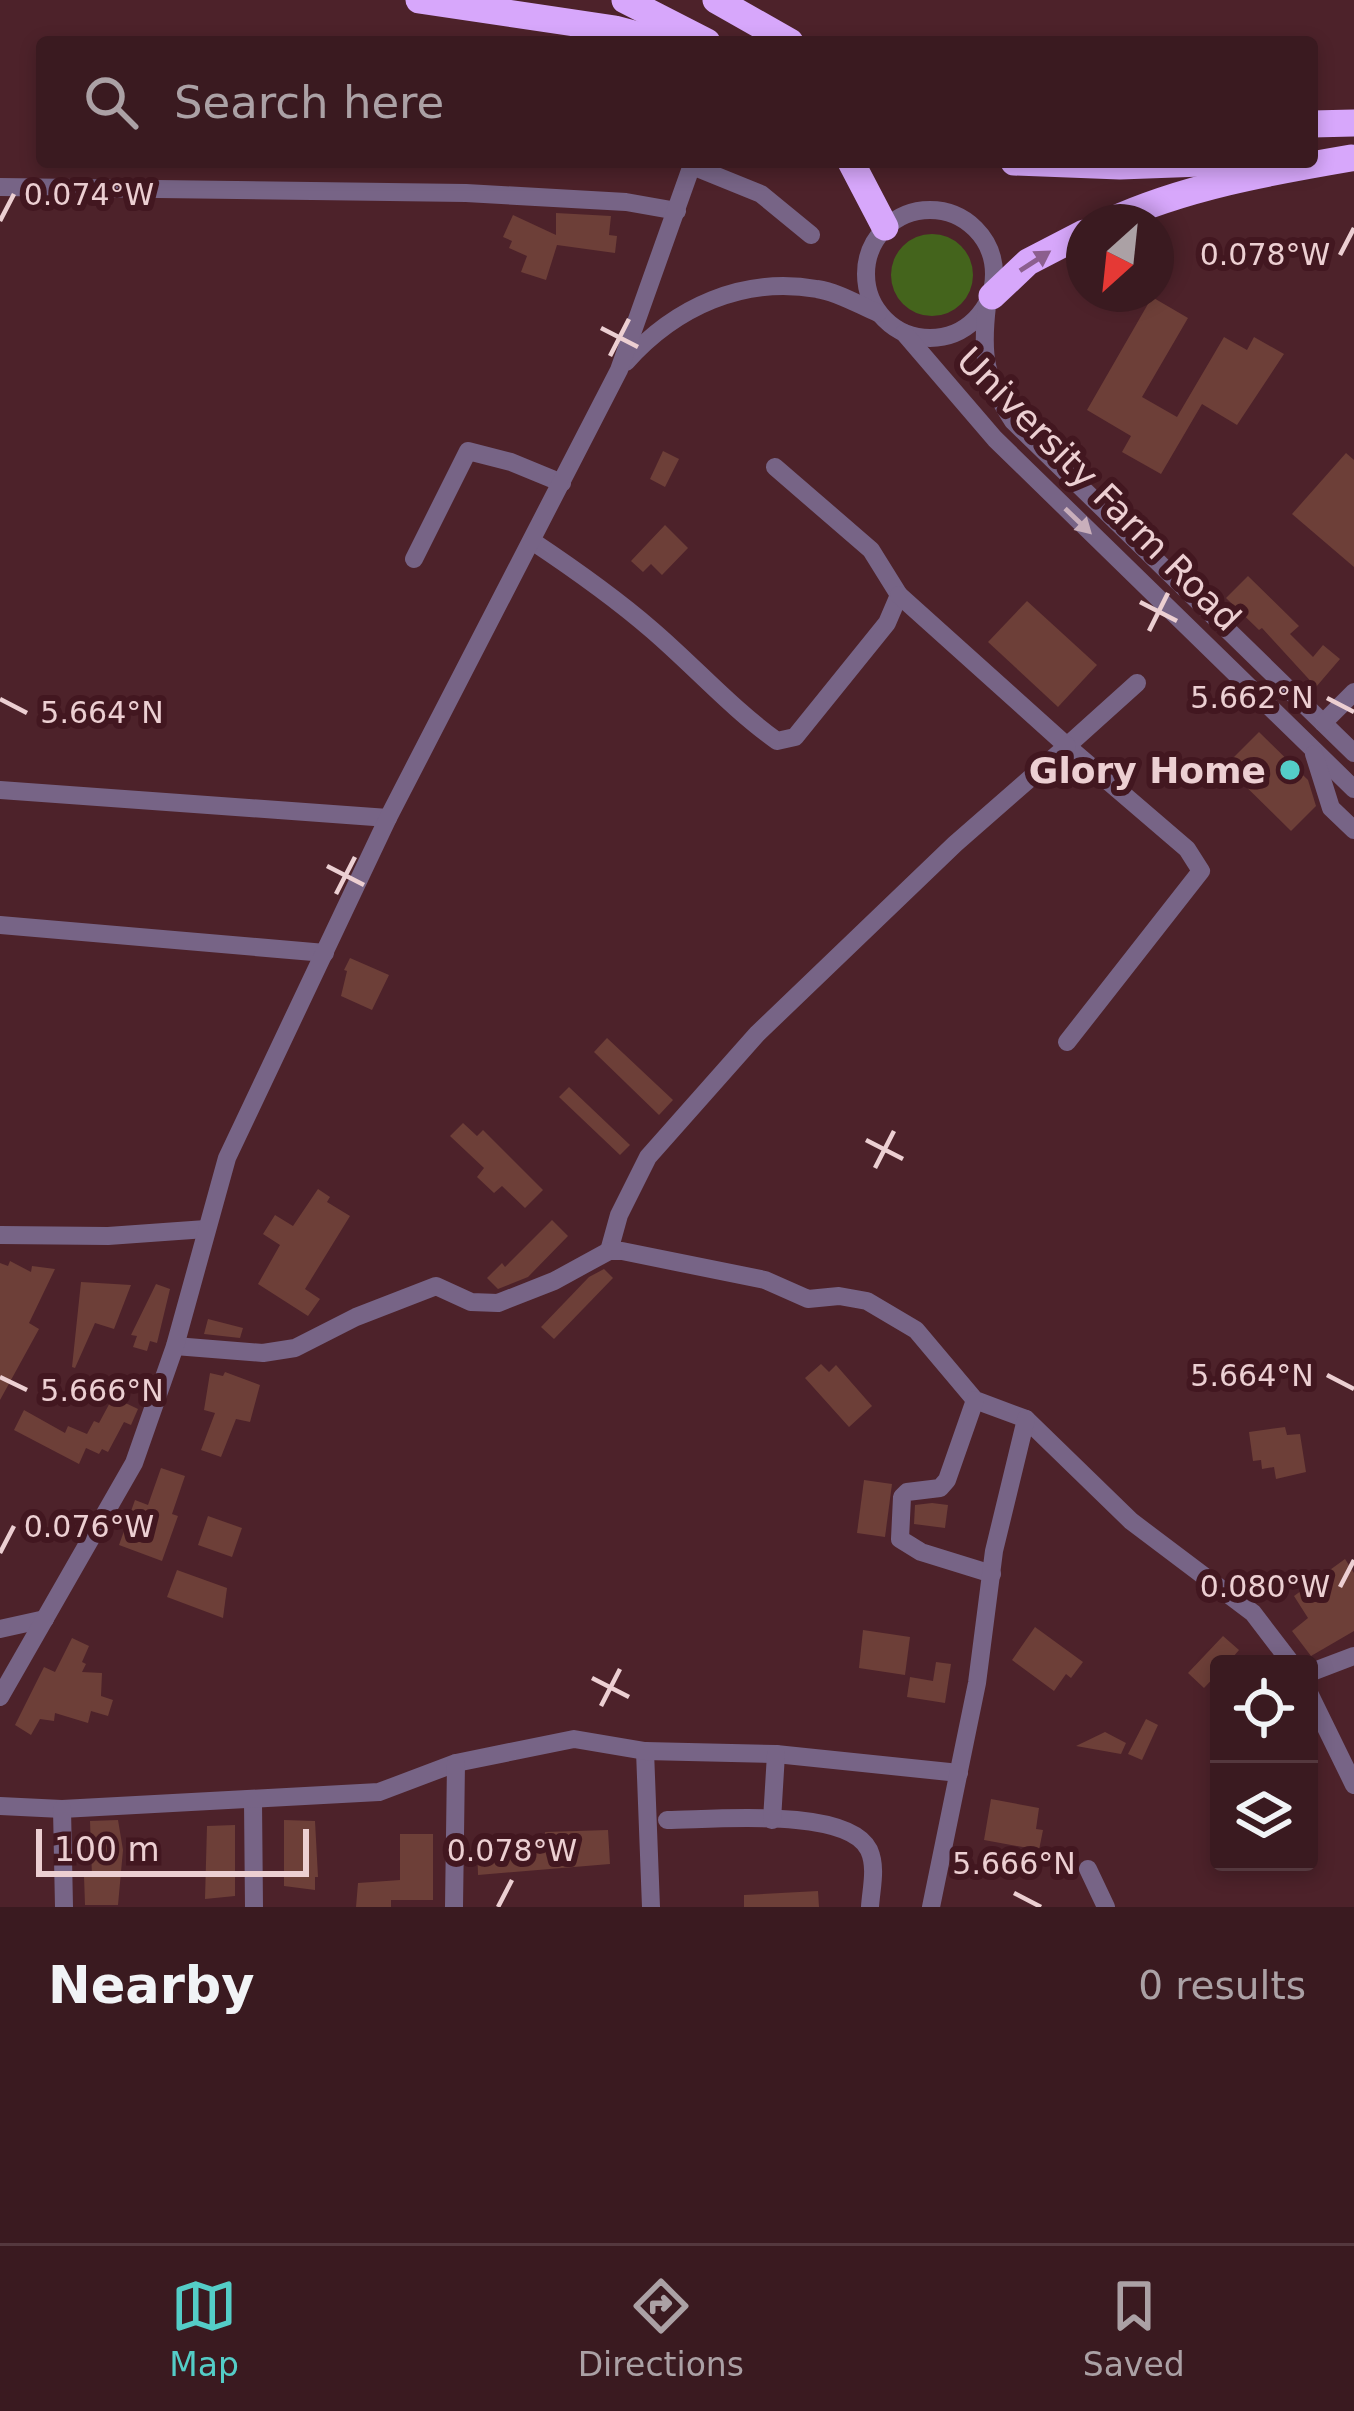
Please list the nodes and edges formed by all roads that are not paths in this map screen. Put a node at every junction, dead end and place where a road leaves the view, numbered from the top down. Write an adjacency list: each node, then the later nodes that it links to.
1 (419, 0): 4 (highway)
2 (625, 0): 5 (highway)
3 (716, 0): 6 (highway)
4 (641, 36)
5 (695, 36)
6 (779, 36)
7 (1354, 123): 8 (highway)
8 (1318, 124)
9 (1352, 158): 10 (highway); 11 (highway)
10 (1318, 159)
11 (1318, 164)
12 (691, 168): 18 (street)
13 (701, 168): 20 (street)
14 (854, 168): 19 (highway)
15 (1294, 168): 17 (highway)
16 (0, 187): 18 (street)
17 (1153, 204)
18 (677, 212): 27 (street)
19 (885, 227): 22 (street); 24 (street)
20 (811, 236)
21 (1066, 242): 24 (highway, one-way to 21)
22 (865, 272): 23 (street); 25 (street)
23 (821, 289): 25 (street); 27 (street)
24 (989, 301): 26 (street); 35 (street, University Farm Road)
25 (878, 313): 26 (street)
26 (904, 333): 37 (street, University Farm Road, one-way to 37)
27 (619, 370): 29 (street)
28 (775, 466): 32 (street)
29 (562, 482): 30 (street); 31 (street)
30 (532, 541): 32 (street); 41 (street)
31 (414, 559)
32 (899, 596): 36 (street)
33 (1136, 683): 36 (street)
34 (1354, 692): 35 (street)
35 (1323, 723): 38 (street, University Farm Road)
36 (1067, 746): 45 (street); 48 (street)
37 (1313, 749): 39 (street, University Farm Road); 42 (street)
38 (1354, 753)
39 (1354, 789)
40 (0, 790): 41 (street)
41 (388, 818): 44 (street)
42 (1354, 830)
43 (0, 926): 44 (street)
44 (325, 953): 46 (street)
45 (1067, 1042)
46 (206, 1229): 47 (street); 49 (street)
47 (0, 1234)
48 (608, 1251): 49 (street); 50 (street)
49 (175, 1346): 53 (street)
50 (975, 1400): 51 (street); 52 (street)
51 (1026, 1419): 52 (street); 55 (street)
52 (992, 1574): 63 (street)
53 (45, 1619): 54 (street); 58 (street)
54 (0, 1629)
55 (1285, 1655)
56 (1354, 1656): 57 (street)
57 (1318, 1670)
58 (0, 1697)
59 (1318, 1712): 64 (street)
60 (646, 1751): 61 (street); 62 (street); 74 (street)
61 (776, 1754): 63 (street); 69 (street)
62 (456, 1763): 65 (street); 73 (street)
63 (959, 1773): 76 (street)
64 (1354, 1785)
65 (253, 1802): 67 (street); 72 (street)
66 (0, 1806): 67 (street)
67 (62, 1809): 71 (street)
68 (667, 1820): 69 (street)
69 (772, 1820): 75 (street)
70 (1088, 1869): 77 (street)
71 (64, 1907)
72 (254, 1907)
73 (454, 1907)
74 (651, 1907)
75 (870, 1907)
76 (931, 1907)
77 (1106, 1907)

